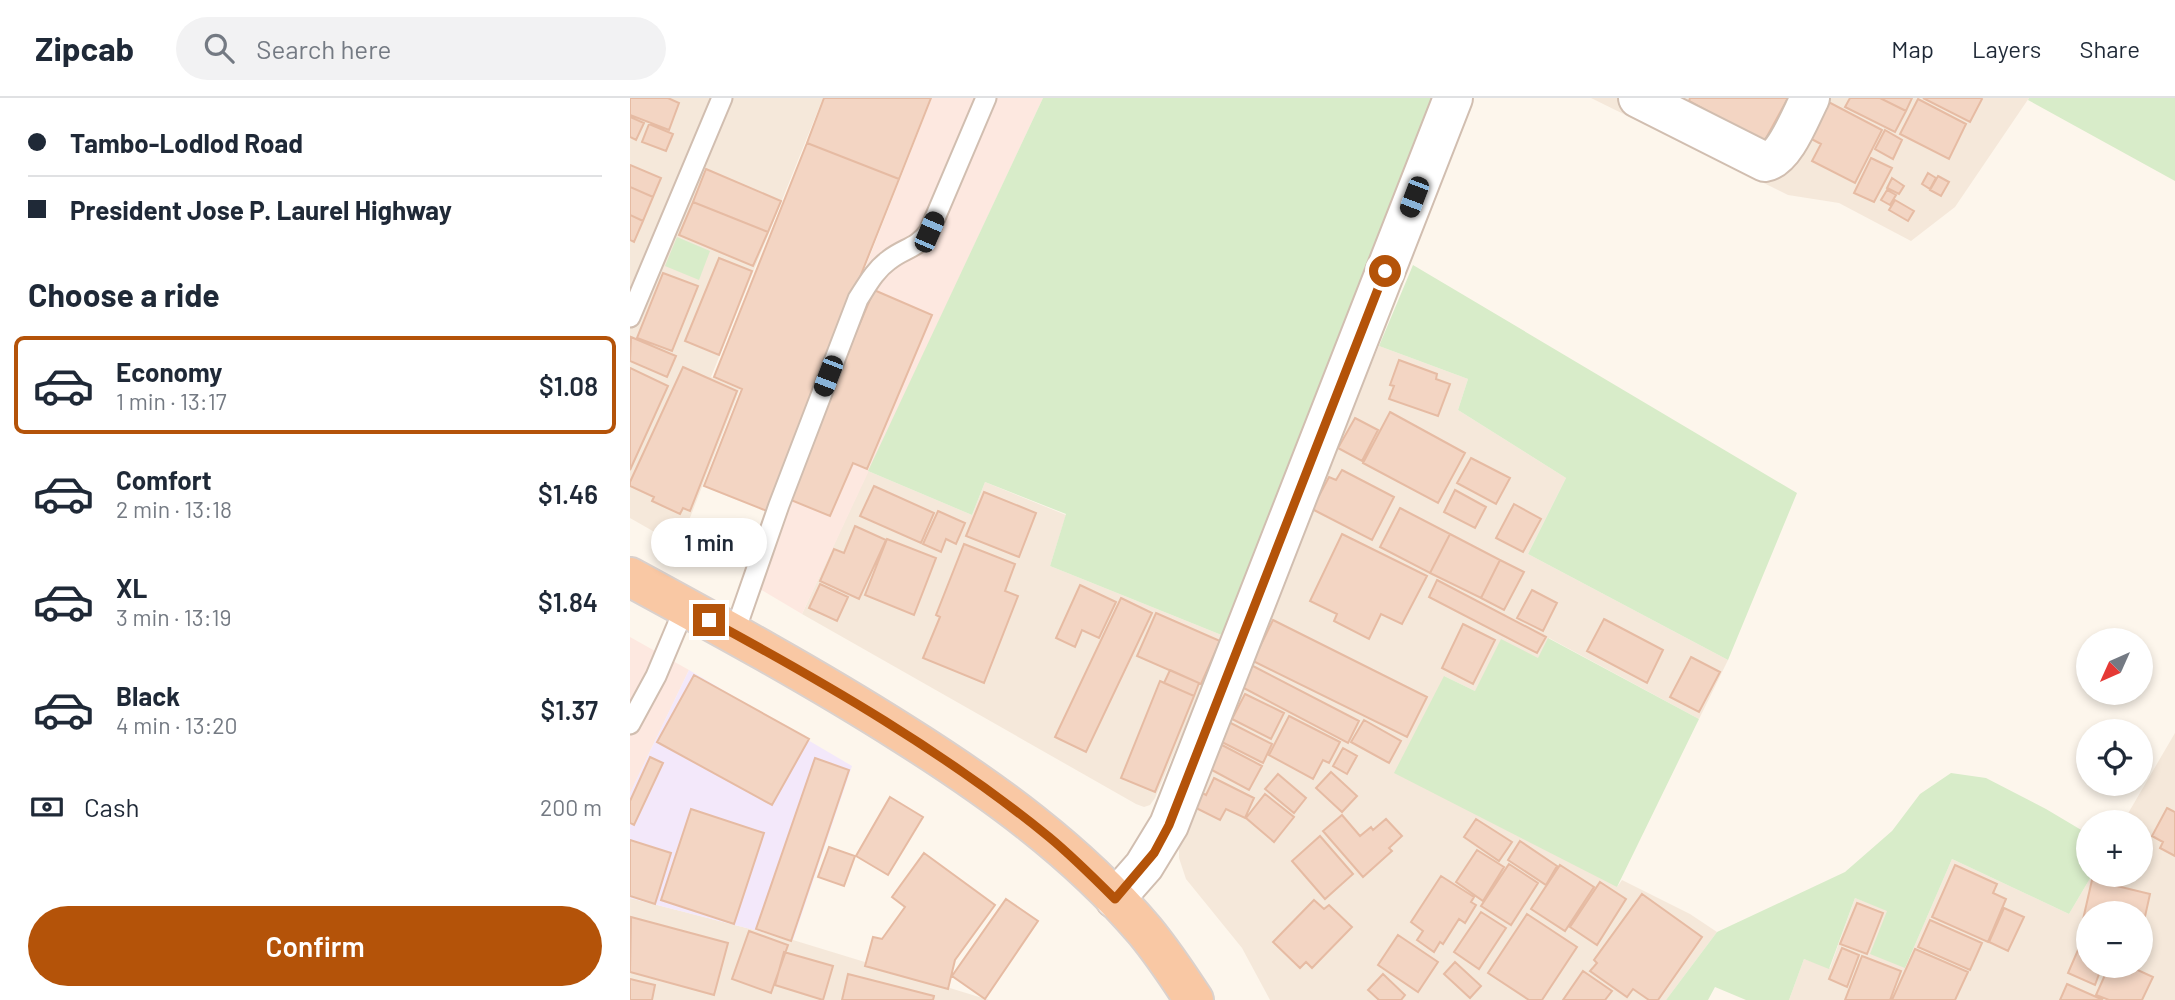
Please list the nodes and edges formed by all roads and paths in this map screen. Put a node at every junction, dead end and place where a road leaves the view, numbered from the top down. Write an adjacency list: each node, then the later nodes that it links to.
1 (722, 98): 6 (lane)
2 (986, 98): 9 (lane)
3 (1453, 98): 11 (street)
4 (1638, 98): 5 (street)
5 (1810, 98)
6 (630, 317)
7 (630, 577): 8 (highway)
8 (685, 607): 9 (highway); 10 (lane)
9 (734, 634): 11 (highway)
10 (630, 723)
11 (1115, 899): 12 (highway)
12 (1195, 1000)

